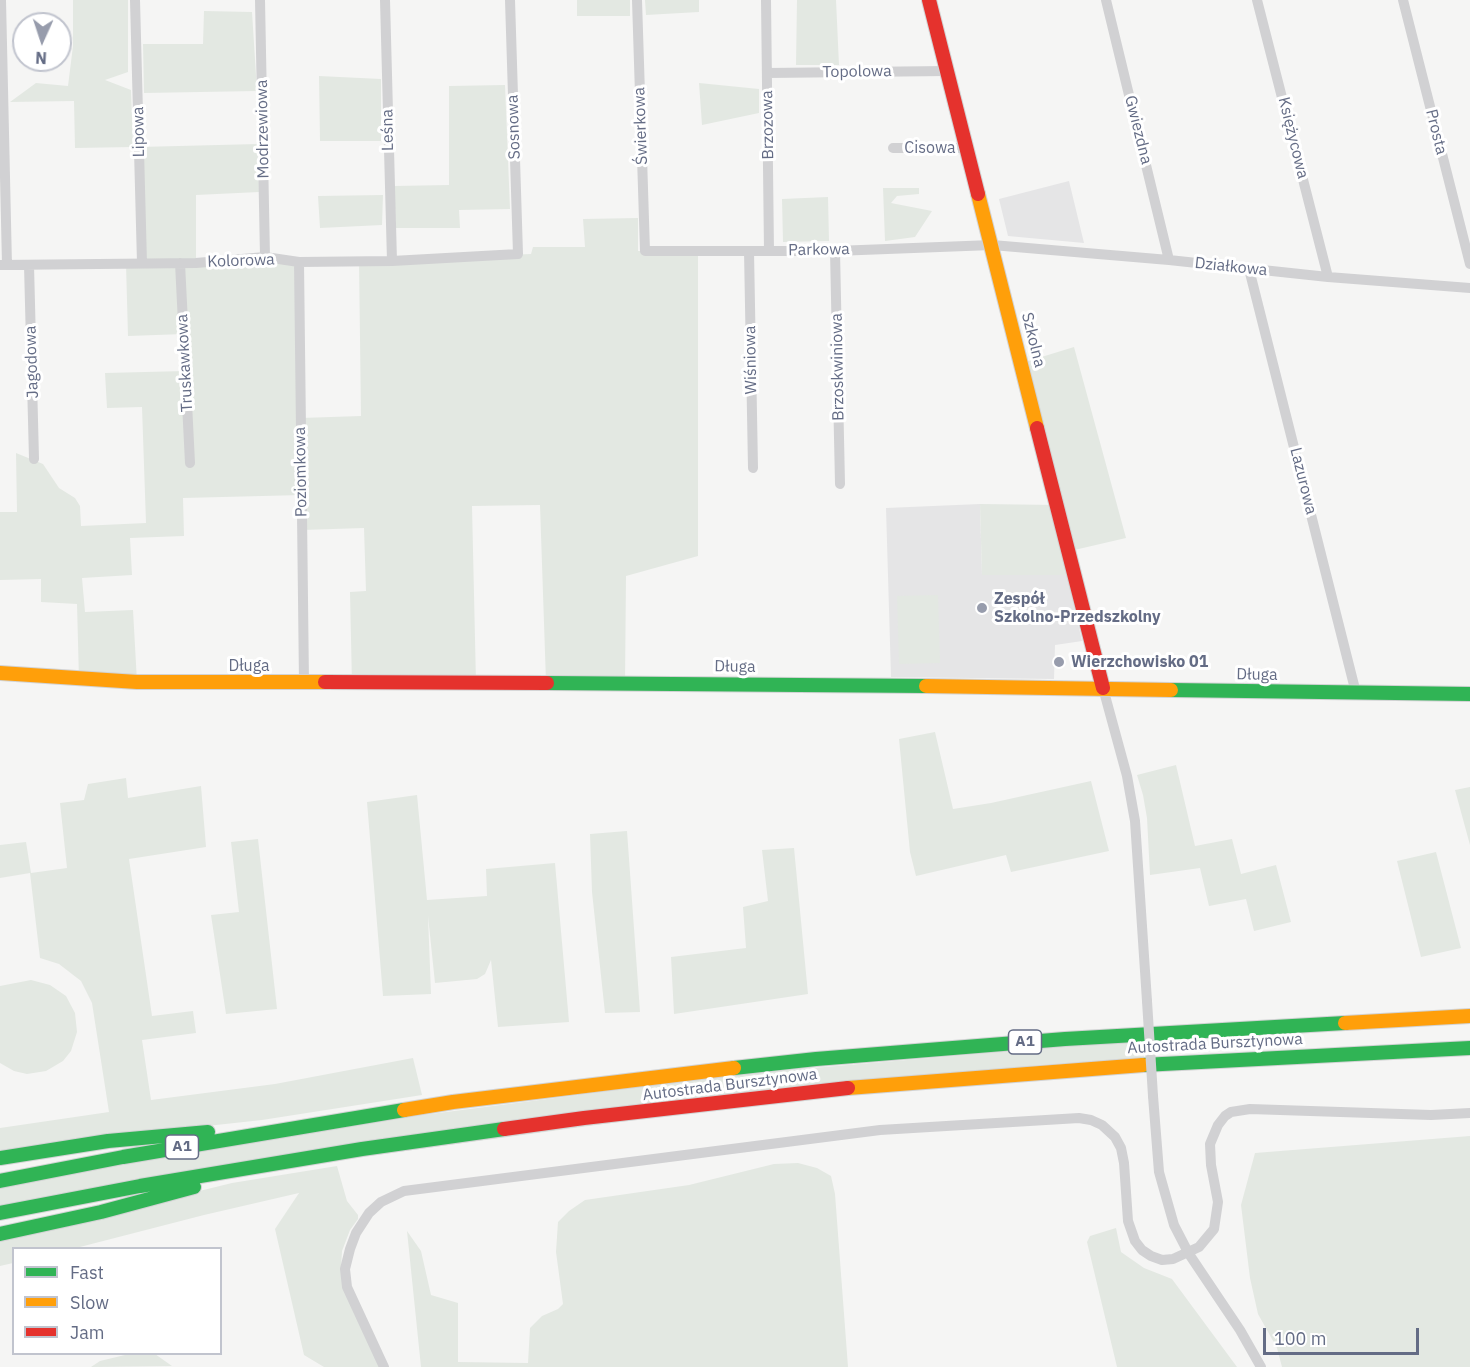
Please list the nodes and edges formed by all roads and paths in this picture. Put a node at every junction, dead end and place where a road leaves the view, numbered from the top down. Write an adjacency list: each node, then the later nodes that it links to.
1 (1, 0): 29 (street)
2 (135, 0): 27 (street, Lipowa)
3 (260, 0): 22 (street, Modrzewiowa)
4 (385, 0): 24 (street, Leśna)
5 (510, 0): 21 (street, Sosnowa)
6 (638, 0): 17 (street, Świerkowa)
7 (766, 0): 13 (street, Brzozowa)
8 (930, 0): 12 (main road, Szkolna)
9 (1106, 0): 23 (street, Gwiezdna)
10 (1257, 0): 32 (street, Księżycowa)
11 (1403, 0): 28 (street, Prosta)
12 (947, 71): 13 (street, Topolowa); 15 (main road, Szkolna)
13 (767, 74): 19 (street, Brzozowa)
14 (893, 148): 15 (street, Cisowa)
15 (967, 148): 16 (main road, Szkolna)
16 (993, 245): 20 (street, Parkowa); 23 (street, Działkowa); 40 (main road, Szkolna)
17 (645, 251): 18 (street, Parkowa)
18 (749, 251): 19 (street, Parkowa); 36 (street, Wiśniowa)
19 (769, 251): 20 (street, Parkowa)
20 (835, 251): 37 (street, Brzoskwiniowa)
21 (518, 254): 24 (street, Kolorowa)
22 (265, 257): 25 (street, Kolorowa); 26 (street, Kolorowa)
23 (1169, 260): 31 (street, Działkowa)
24 (392, 261): 25 (street, Kolorowa)
25 (299, 262): 39 (street, Poziomkowa)
26 (180, 263): 27 (street, Kolorowa); 35 (street, Truskawkowa)
27 (142, 264): 30 (street, Kolorowa)
28 (1470, 264)
29 (3, 265): 30 (street, Kolorowa)
30 (29, 265): 34 (street, Jagodowa)
31 (1250, 269): 32 (street, Działkowa); 41 (street, Lazurowa)
32 (1328, 277): 33 (street, Działkowa)
33 (1470, 288)
34 (34, 459)
35 (190, 463)
36 (753, 468)
37 (840, 484)
38 (0, 673): 39 (main road, Długa)
39 (304, 683): 40 (main road, Długa)
40 (1103, 688): 41 (main road, Długa); 52 (street, bridge)
41 (1356, 693): 42 (main road, Długa)
42 (1470, 694)
43 (1470, 1016): 46 (main road, Autostrada Bursztynowa / A1)
44 (1470, 1048): 47 (main road, Autostrada Bursztynowa / A1)
45 (1470, 1113): 52 (street)
46 (365, 1117): 48 (main road); 49 (main road, Autostrada Bursztynowa / A1)
47 (362, 1149): 50 (main road, Autostrada Bursztynowa / A1); 51 (main road)
48 (0, 1158)
49 (0, 1181)
50 (0, 1213)
51 (0, 1234)
52 (1189, 1254): 53 (street); 54 (street)
53 (384, 1367)
54 (1261, 1367)

